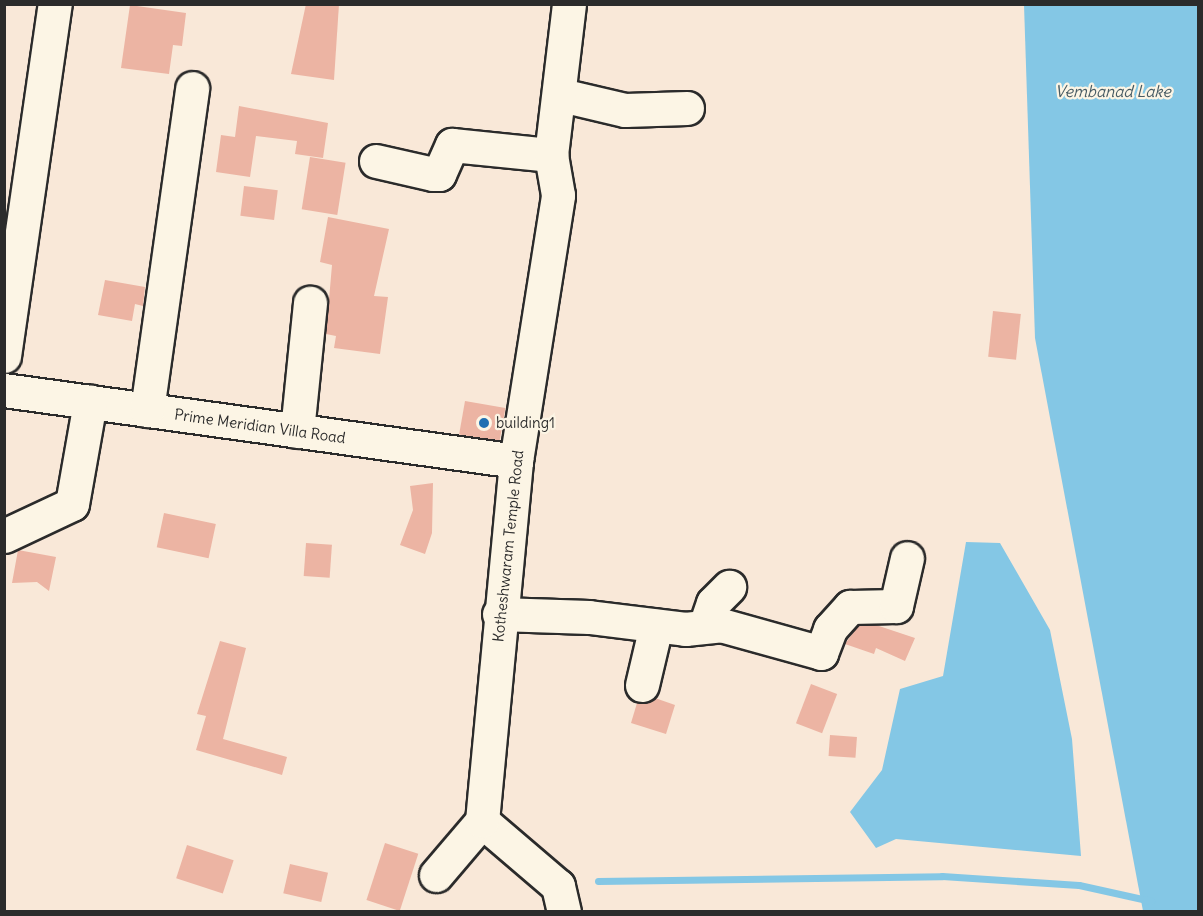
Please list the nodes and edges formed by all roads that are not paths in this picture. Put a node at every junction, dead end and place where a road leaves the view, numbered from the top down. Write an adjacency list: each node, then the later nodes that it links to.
1 (55, 4): 9 (street)
2 (569, 4): 4 (street, Kotheshwaram Temple Road)
3 (192, 88): 12 (street)
4 (561, 95): 5 (street); 6 (street, Kotheshwaram Temple Road)
5 (687, 108)
6 (551, 155): 7 (street); 14 (street, Kotheshwaram Temple Road)
7 (376, 161)
8 (310, 303): 13 (street)
9 (4, 356)
10 (4, 390): 11 (street, Prime Meridian Villa Road)
11 (90, 402): 12 (street, Prime Meridian Villa Road); 15 (street)
12 (147, 410): 13 (street, Prime Meridian Villa Road)
13 (297, 431): 14 (street, Prime Meridian Villa Road)
14 (516, 461): 18 (street, Kotheshwaram Temple Road)
15 (4, 536)
16 (907, 558): 20 (street)
17 (729, 587): 20 (street)
18 (500, 614): 19 (street); 22 (street, Kotheshwaram Temple Road)
19 (656, 626): 20 (street); 21 (street)
20 (705, 627)
21 (642, 685)
22 (482, 820): 23 (street); 24 (street)
23 (436, 875)
24 (564, 912)

